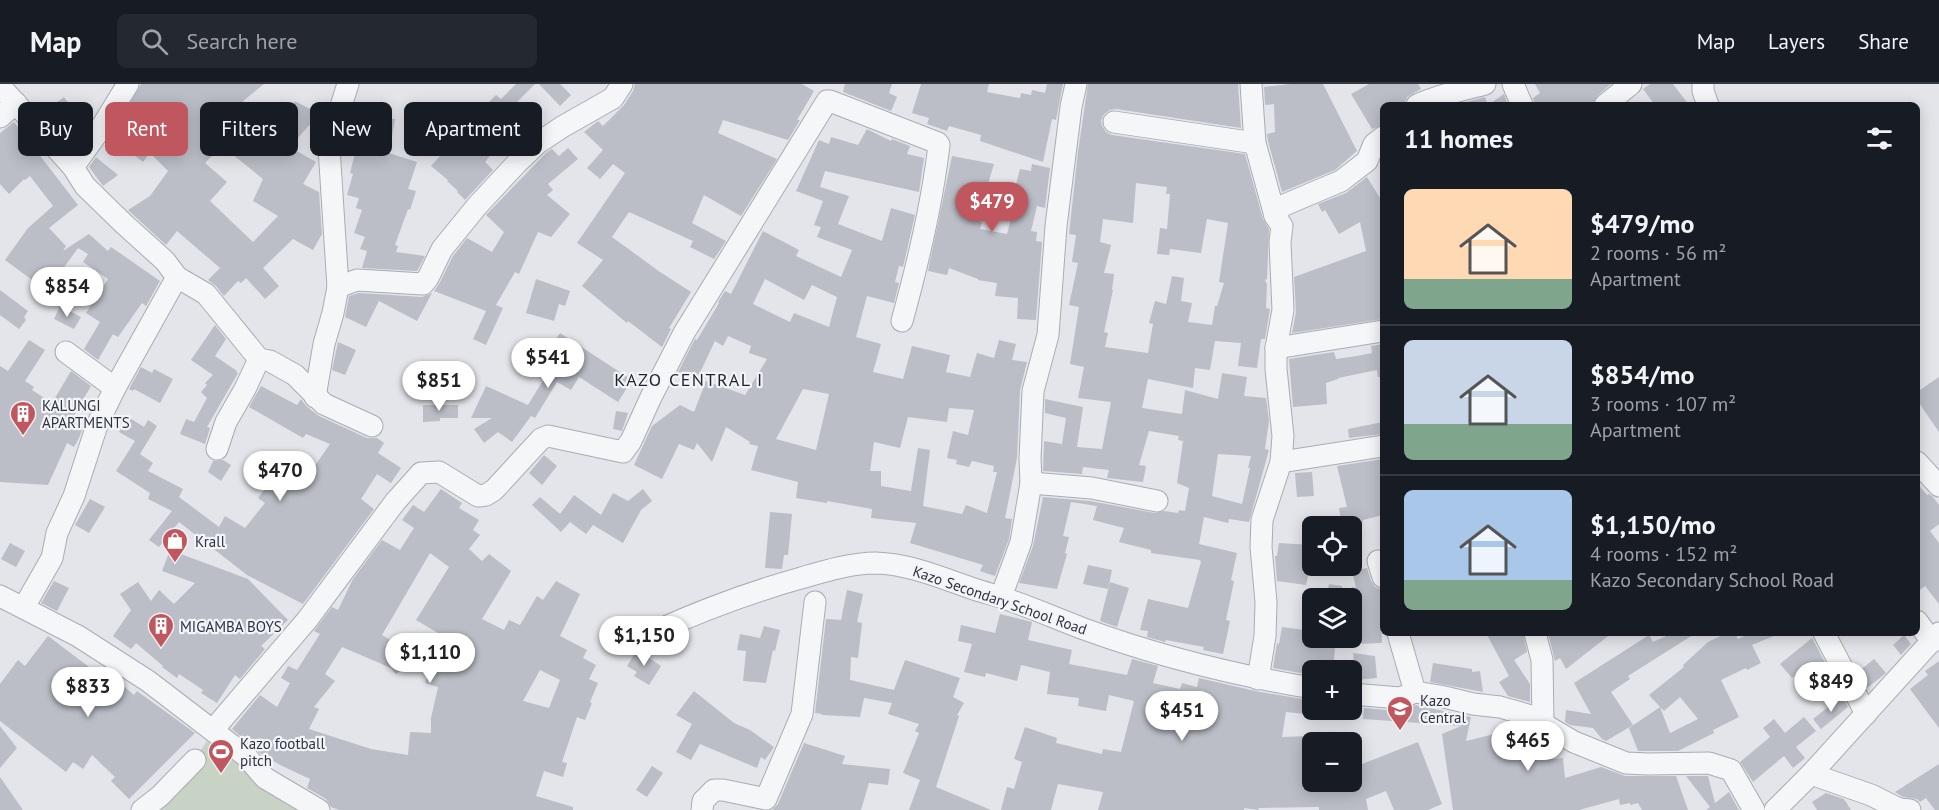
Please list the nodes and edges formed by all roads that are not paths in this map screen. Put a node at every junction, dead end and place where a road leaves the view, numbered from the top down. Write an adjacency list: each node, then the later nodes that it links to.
1 (128, 84): 20 (street)
2 (348, 84): 23 (street)
3 (622, 84): 23 (street)
4 (1076, 84): 36 (street)
5 (1251, 84): 19 (street)
6 (1485, 84): 11 (street)
7 (1513, 84): 12 (street)
8 (1631, 84): 13 (street)
9 (1703, 84): 14 (street)
10 (0, 86): 15 (street)
11 (1425, 102)
12 (1521, 102)
13 (1609, 102)
14 (1707, 102)
15 (16, 103): 16 (street); 20 (street)
16 (0, 117)
17 (1114, 122): 19 (street)
18 (1380, 139): 21 (street)
19 (1255, 143): 21 (street)
20 (73, 167): 22 (street)
21 (1275, 216): 26 (street)
22 (177, 277): 28 (street); 29 (street)
23 (338, 287): 30 (street)
24 (902, 321): 55 (street)
25 (1380, 331): 26 (street)
26 (1276, 348): 34 (street)
27 (66, 352): 29 (street)
28 (259, 359): 30 (street); 33 (street)
29 (115, 388): 42 (street)
30 (315, 396): 31 (street)
31 (372, 426)
32 (1380, 446): 34 (street)
33 (217, 449)
34 (1281, 462): 49 (street)
35 (1920, 465): 37 (street)
36 (1031, 483): 38 (street); 40 (street)
37 (1939, 486)
38 (1156, 501)
39 (0, 596): 42 (street)
40 (1001, 597): 44 (street, Kazo Secondary School Road); 49 (street, Kazo Secondary School Road)
41 (815, 602): 60 (street)
42 (24, 607): 55 (street)
43 (1920, 624): 48 (street)
44 (656, 631)
45 (1399, 636): 51 (street)
46 (1536, 636): 54 (street)
47 (1826, 636): 53 (street)
48 (1935, 637): 53 (street)
49 (1258, 679): 50 (street, Kazo Secondary School Road)
50 (1302, 686)
51 (1415, 692): 52 (street); 54 (street)
52 (1362, 695)
53 (1866, 714): 57 (street)
54 (1543, 724): 61 (street)
55 (213, 730): 59 (street)
56 (195, 760): 58 (street)
57 (1811, 774): 62 (street); 63 (street)
58 (142, 810)
59 (319, 810)
60 (702, 810)
61 (1754, 810)
62 (1775, 810)
63 (1910, 810)

